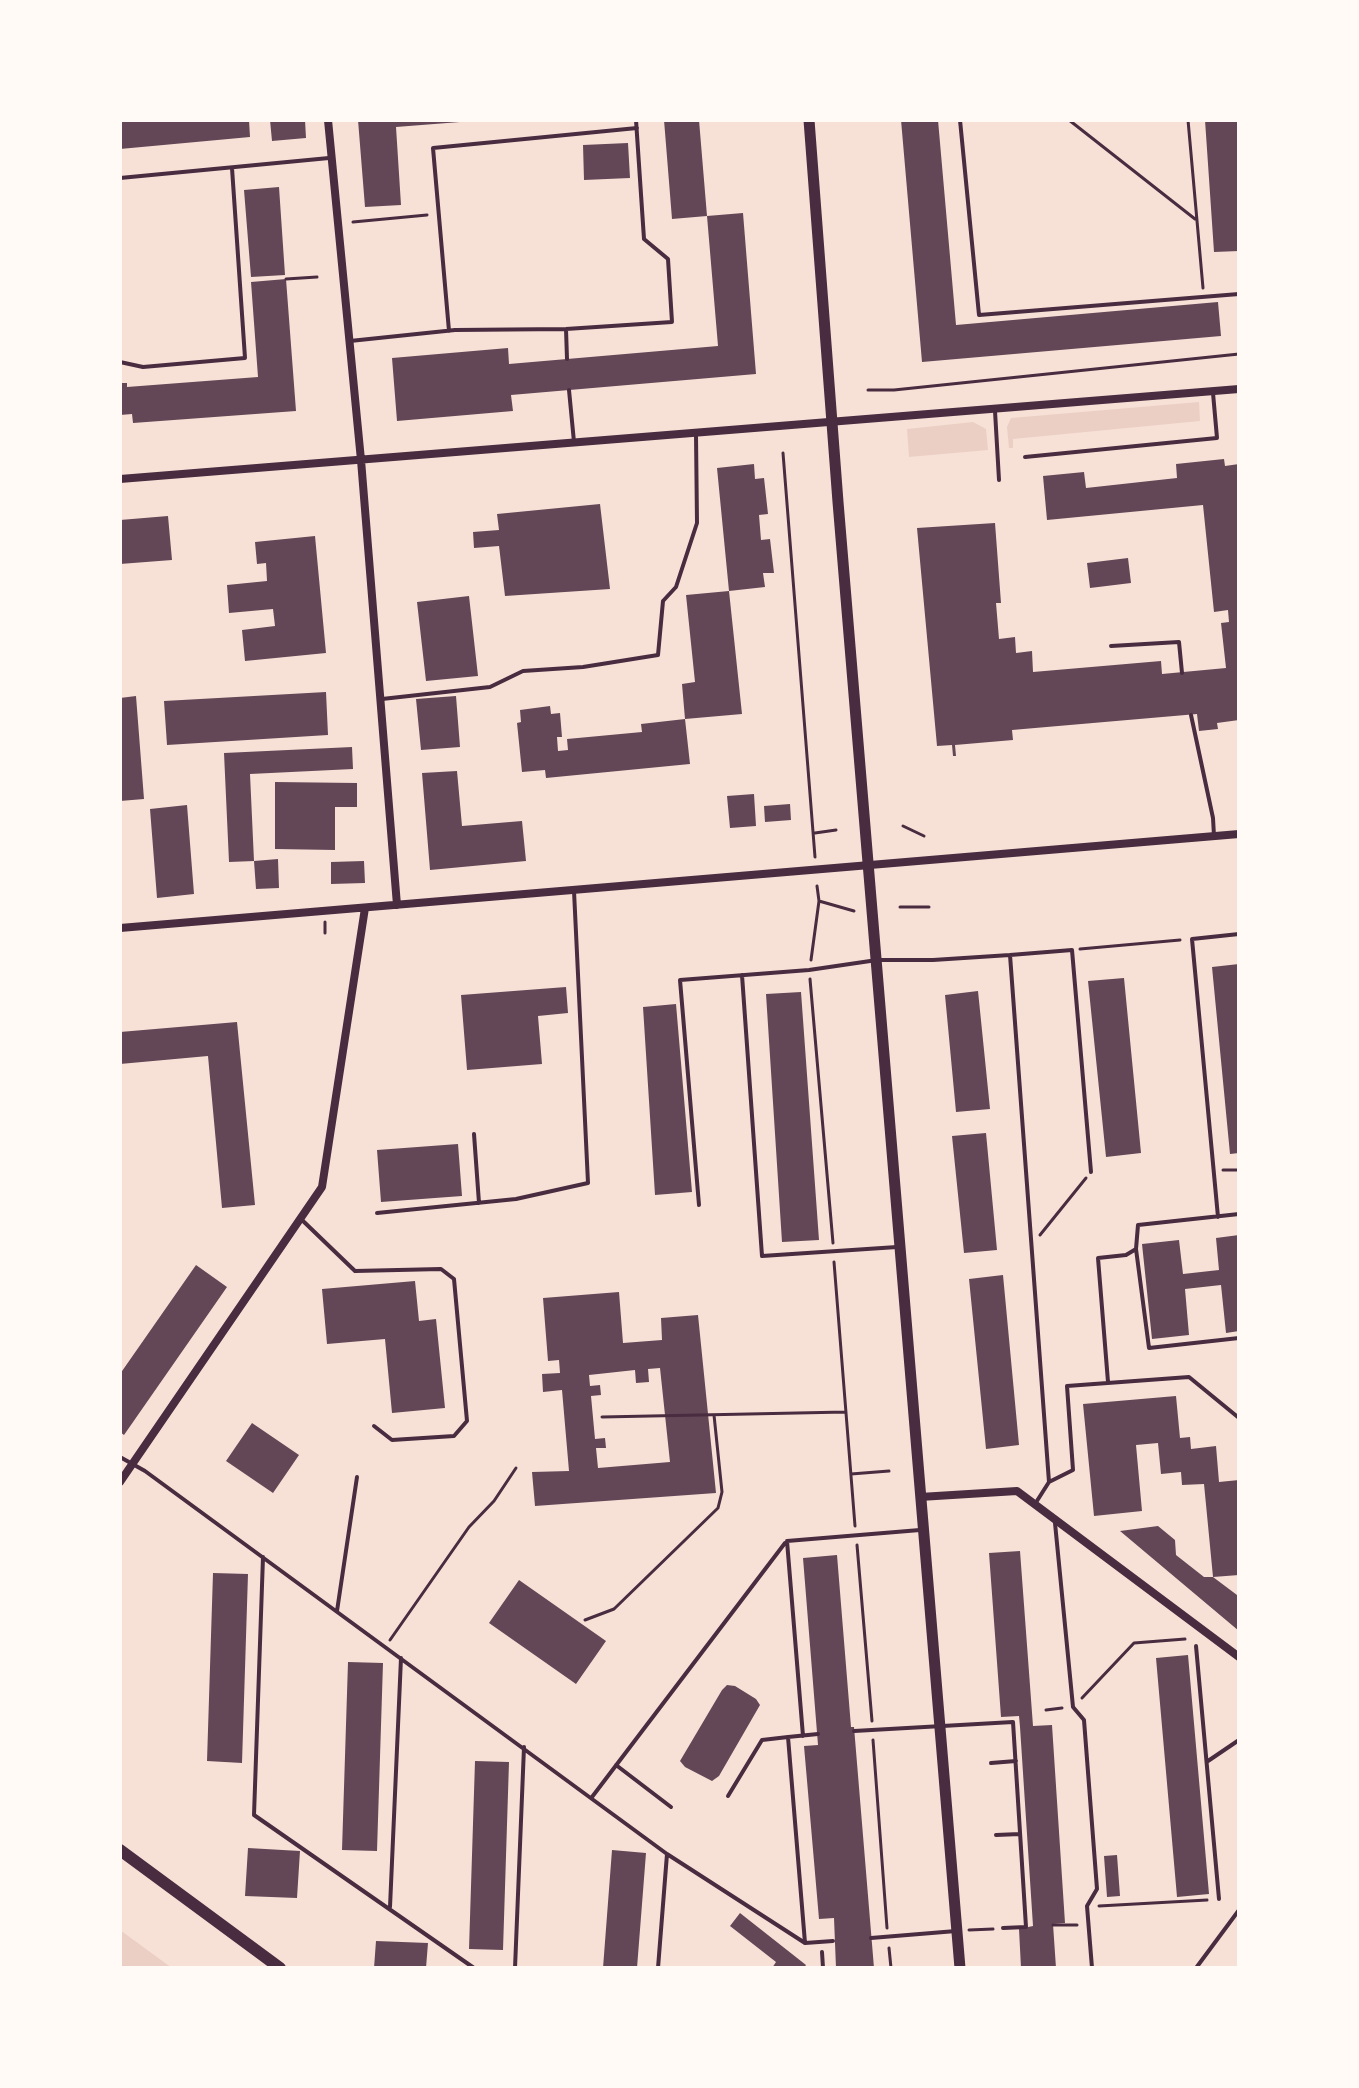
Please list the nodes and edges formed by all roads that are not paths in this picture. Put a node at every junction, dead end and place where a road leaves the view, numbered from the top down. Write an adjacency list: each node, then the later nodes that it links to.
1 (328, 120): 6 (street)
2 (636, 120): 5 (lane)
3 (809, 120): 19 (street)
4 (960, 120): 9 (lane)
5 (637, 128): 10 (lane); 11 (lane)
6 (332, 158): 7 (lane); 12 (street)
7 (232, 168): 8 (lane); 14 (lane)
8 (120, 178)
9 (1239, 294)
10 (566, 329): 11 (lane); 13 (lane)
11 (449, 331): 12 (lane)
12 (350, 341): 23 (street)
13 (567, 359)
14 (120, 362)
15 (1239, 389): 17 (street)
16 (569, 390): 21 (lane)
17 (1212, 391): 18 (street); 22 (lane)
18 (994, 409): 19 (street); 25 (lane)
19 (832, 422): 20 (street); 32 (street)
20 (696, 433): 21 (street); 28 (lane)
21 (574, 442): 23 (street)
22 (1025, 457)
23 (361, 460): 24 (street); 28 (street)
24 (120, 479)
25 (999, 480)
26 (1111, 646): 27 (lane)
27 (1182, 673)
28 (381, 699): 34 (street)
29 (1191, 715): 31 (lane)
30 (1239, 834): 31 (street)
31 (1214, 836): 32 (street)
32 (869, 867): 33 (street); 39 (street)
33 (574, 891): 34 (street); 43 (lane)
34 (397, 905): 35 (street)
35 (365, 908): 36 (street); 48 (street)
36 (120, 928)
37 (1239, 934): 47 (lane)
38 (1010, 955): 39 (lane); 42 (lane); 59 (lane)
39 (877, 960): 40 (lane); 49 (street)
40 (742, 975): 44 (lane); 49 (lane)
41 (474, 1134): 43 (lane)
42 (1091, 1172)
43 (479, 1203): 45 (lane)
44 (699, 1205)
45 (377, 1213)
46 (1239, 1214): 47 (lane)
47 (1218, 1217): 50 (lane)
48 (301, 1218): 54 (lane); 56 (street)
49 (900, 1247): 60 (street)
50 (1136, 1249): 51 (lane); 52 (lane)
51 (1239, 1338)
52 (1108, 1382): 53 (lane); 59 (lane)
53 (1239, 1418)
54 (374, 1426)
55 (120, 1457): 56 (lane)
56 (133, 1463): 58 (street); 65 (lane)
57 (357, 1477): 66 (lane)
58 (120, 1482)
59 (1049, 1482): 61 (lane)
60 (920, 1497): 61 (street); 63 (street)
61 (1035, 1504): 62 (street)
62 (1055, 1519): 68 (street); 103 (lane)
63 (922, 1529): 64 (lane); 70 (street)
64 (787, 1541): 73 (lane); 80 (lane)
65 (263, 1557): 66 (lane); 89 (lane)
66 (337, 1611): 69 (lane)
67 (1196, 1646): 78 (lane)
68 (1239, 1657)
69 (401, 1658): 76 (lane); 89 (lane)
70 (939, 1726): 71 (lane); 77 (lane); 92 (street)
71 (854, 1731)
72 (818, 1734): 73 (lane)
73 (803, 1736): 74 (lane)
74 (788, 1737): 81 (lane); 95 (lane)
75 (1239, 1740): 78 (lane)
76 (524, 1747): 82 (lane); 99 (lane)
77 (1016, 1761): 79 (lane); 84 (lane)
78 (1207, 1762): 88 (lane)
79 (991, 1763)
80 (616, 1765): 82 (lane); 83 (lane)
81 (728, 1796)
82 (592, 1797): 87 (lane)
83 (671, 1807)
84 (1020, 1834): 85 (lane); 91 (lane)
85 (996, 1835)
86 (120, 1850): 97 (main road)
87 (667, 1854): 95 (lane); 100 (lane)
88 (1219, 1899)
89 (390, 1908): 98 (lane)
90 (1239, 1910): 104 (lane)
91 (1003, 1928)
92 (957, 1931): 93 (lane); 102 (street)
93 (871, 1938)
94 (833, 1941): 95 (lane)
95 (805, 1943)
96 (822, 1952): 101 (lane)
97 (280, 1968)
98 (474, 1968)
99 (515, 1968)
100 (658, 1968)
101 (823, 1968)
102 (960, 1968)
103 (1092, 1968)
104 (1196, 1968)

